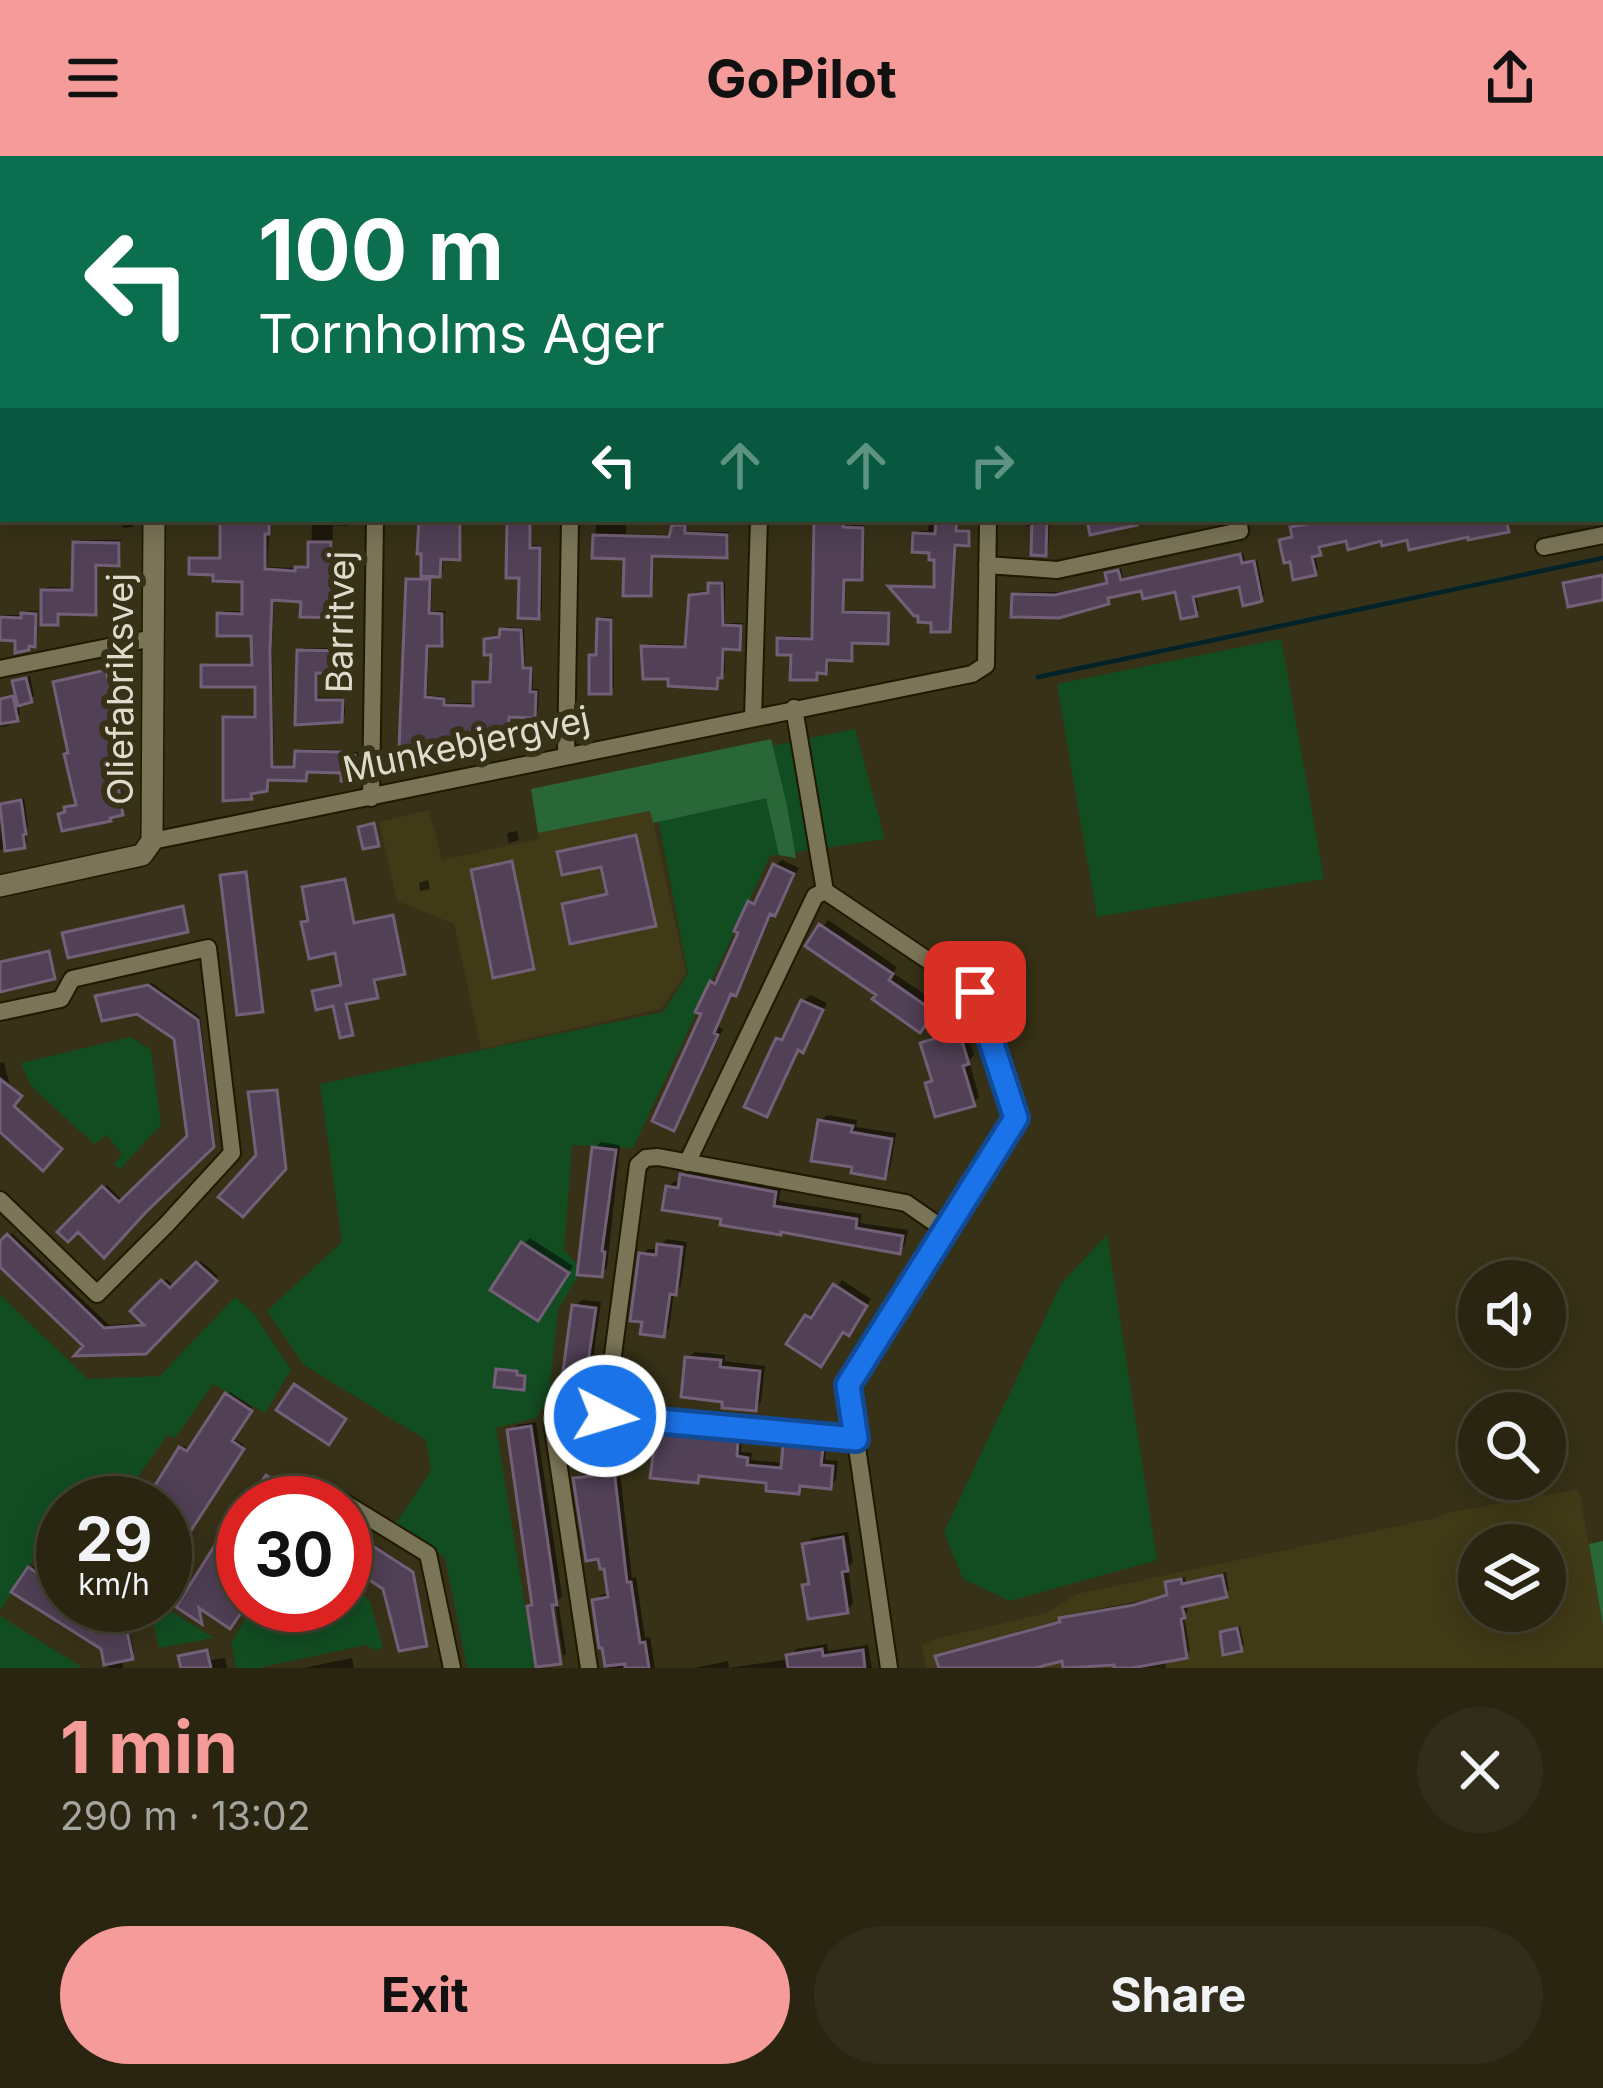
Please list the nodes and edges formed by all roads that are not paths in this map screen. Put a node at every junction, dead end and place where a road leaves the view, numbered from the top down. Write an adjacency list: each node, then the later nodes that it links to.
1 (154, 522): 10 (street, Oliefabriksvej)
2 (375, 522): 15 (street, Barritvej)
3 (570, 522): 14 (street)
4 (759, 522): 13 (street)
5 (988, 522): 9 (street, Munkebjergvej)
6 (1238, 522): 9 (street)
7 (1603, 535): 8 (street)
8 (1544, 548)
9 (988, 565): 12 (street, Munkebjergvej)
10 (153, 638): 11 (street); 16 (street, Oliefabriksvej)
11 (0, 669)
12 (794, 708): 13 (street, Munkebjergvej); 18 (street)
13 (753, 717): 14 (street, Munkebjergvej)
14 (566, 757): 15 (street, Munkebjergvej)
15 (371, 798): 16 (street, Munkebjergvej)
16 (152, 841): 17 (street, Oliefabriksvej)
17 (0, 886)
18 (824, 891): 20 (street); 22 (street)
19 (0, 1012): 21 (street)
20 (687, 1163): 22 (street); 23 (street)
21 (0, 1200)
22 (945, 1230): 24 (street)
23 (605, 1416): 24 (street); 27 (street)
24 (856, 1439): 28 (street)
25 (372, 1520): 26 (street)
26 (452, 1668)
27 (589, 1668)
28 (890, 1668)

